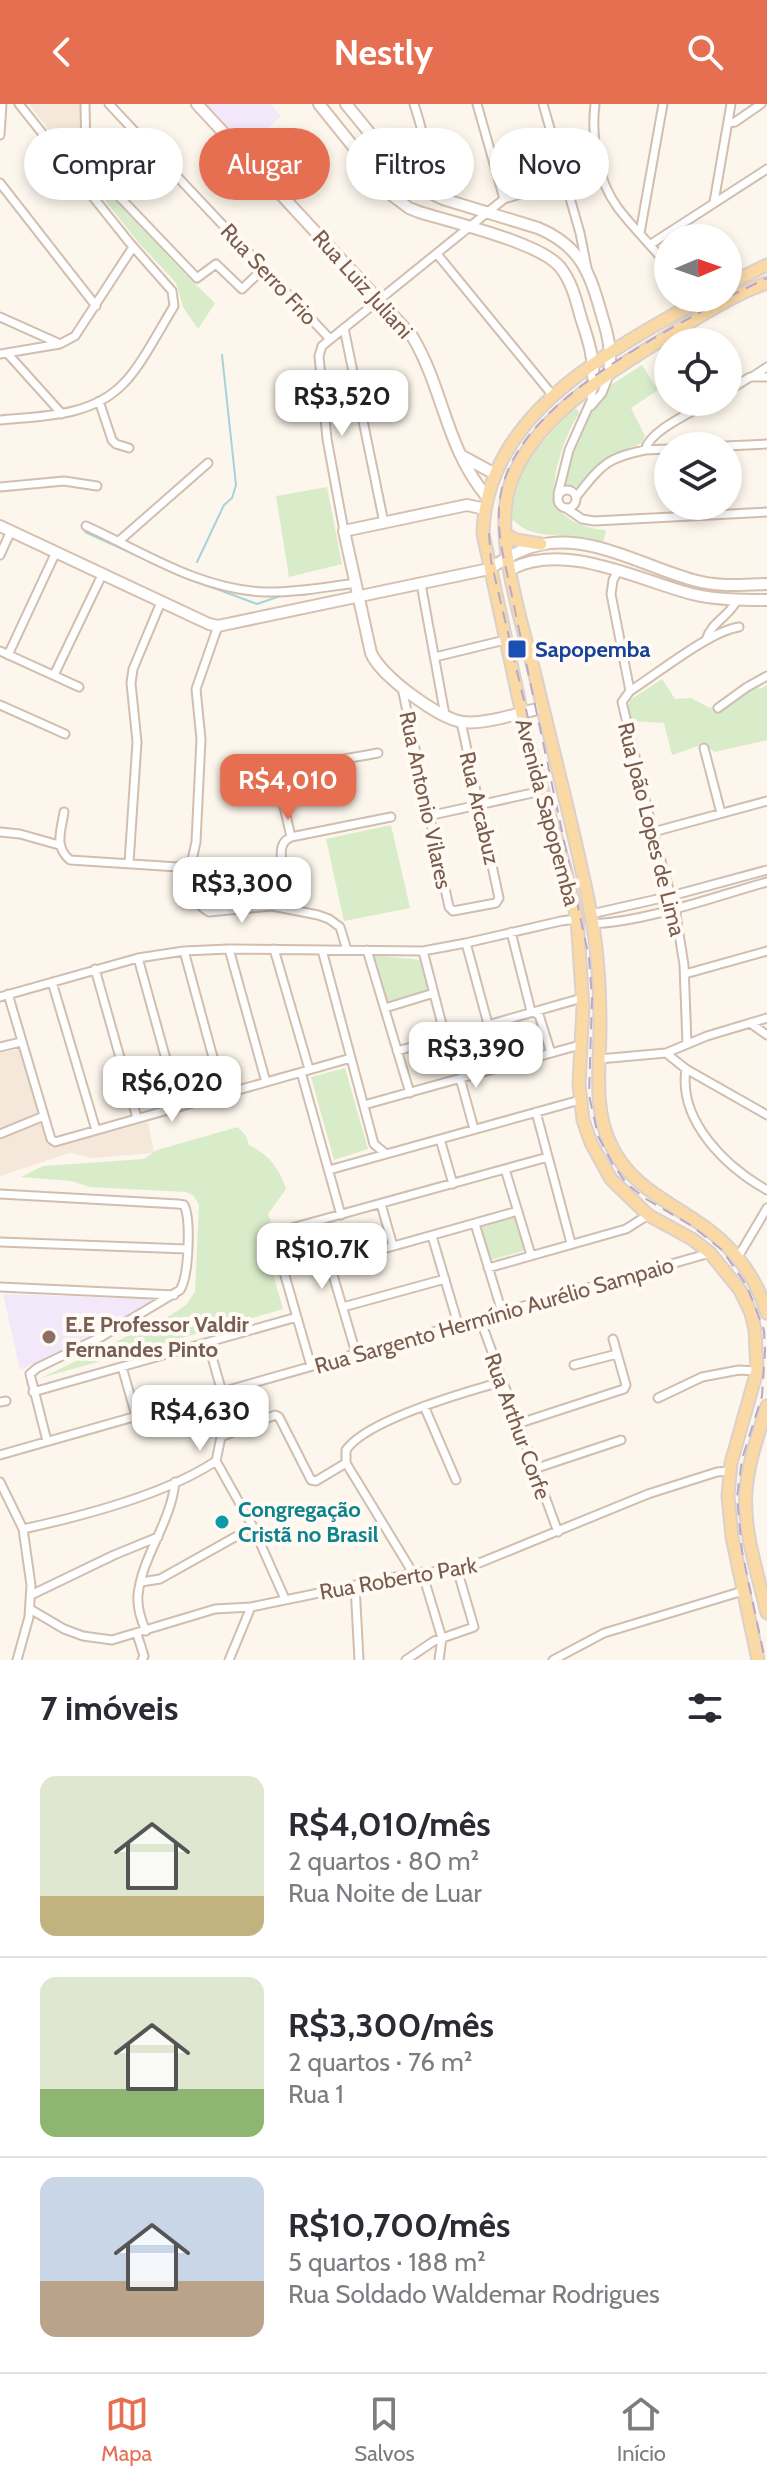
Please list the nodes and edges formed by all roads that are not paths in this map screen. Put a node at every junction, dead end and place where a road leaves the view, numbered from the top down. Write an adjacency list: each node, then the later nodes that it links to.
1 (2, 104): 23 (street)
2 (19, 104): 17 (street)
3 (85, 104): 18 (street)
4 (109, 104): 45 (street, Rua Serro Frio)
5 (197, 104): 49 (street, Rua Luiz Juliani)
6 (319, 104): 35 (street)
7 (346, 104): 19 (street)
8 (414, 104): 20 (street)
9 (477, 104): 24 (street)
10 (543, 104): 21 (street)
11 (595, 104): 22 (street)
12 (663, 104): 38 (street)
13 (761, 104): 15 (street)
14 (731, 106): 15 (street); 16 (street)
15 (751, 110): 16 (street)
16 (728, 123): 33 (street)
17 (38, 128)
18 (85, 128)
19 (365, 128)
20 (422, 128)
21 (550, 128)
22 (594, 128)
23 (0, 135)
24 (490, 150)
25 (767, 169): 33 (street)
26 (0, 183): 50 (street)
27 (609, 193): 38 (street)
28 (95, 200): 41 (street)
29 (122, 200): 45 (street)
30 (503, 200): 34 (street)
31 (571, 200): 37 (street)
32 (449, 201): 34 (street); 35 (street)
33 (714, 202): 39 (street)
34 (488, 213): 36 (street); 40 (street)
35 (445, 220): 36 (street)
36 (468, 228): 43 (street); 56 (street)
37 (580, 233): 40 (street); 46 (street)
38 (640, 233): 39 (street)
39 (651, 244): 42 (street)
40 (568, 245): 46 (street)
41 (133, 247): 50 (street); 69 (street)
42 (654, 248)
43 (437, 254): 49 (street); 68 (street)
44 (767, 265): 47 (main road)
45 (263, 269): 57 (street, Rua Serro Frio)
46 (587, 270): 54 (street)
47 (742, 277)
48 (767, 283): 52 (main road, Avenida Sapopemba)
49 (379, 299): 55 (street); 79 (street, Rua Luiz Juliani)
50 (96, 306): 58 (street)
51 (677, 312): 59 (main road, Avenida Sapopemba)
52 (706, 314): 63 (main road, Avenida Sapopemba)
53 (0, 317): 58 (street)
54 (604, 322): 56 (street); 59 (street)
55 (344, 328): 57 (street); 90 (street)
56 (585, 329): 61 (street)
57 (330, 339): 94 (street)
58 (60, 344): 60 (street)
59 (611, 352): 61 (main road, Avenida Sapopemba); 63 (street)
60 (4, 354): 71 (street)
61 (594, 363): 67 (street); 68 (main road, Avenida Sapopemba)
62 (767, 367): 64 (street)
63 (609, 372): 67 (main road, Avenida Sapopemba); 70 (street)
64 (750, 377): 65 (street); 66 (street)
65 (767, 377)
66 (742, 382)
67 (593, 383): 70 (street); 87 (main road, Avenida Sapopemba)
68 (554, 397): 81 (main road, Avenida Sapopemba)
69 (99, 401): 71 (street); 76 (street)
70 (587, 410): 82 (street)
71 (62, 414): 73 (street)
72 (685, 416): 77 (street)
73 (0, 420)
74 (767, 444): 75 (street)
75 (742, 445)
76 (129, 448)
77 (645, 450): 78 (street); 86 (street)
78 (654, 450)
79 (458, 452): 81 (street); 88 (street, Rua Luiz Juliani)
80 (208, 463): 96 (street)
81 (495, 474): 87 (main road); 88 (main road, Avenida Sapopemba)
82 (562, 475): 85 (street); 86 (street)
83 (97, 486): 84 (street)
84 (0, 487)
85 (558, 494): 86 (street); 86 (street)
86 (571, 498): 89 (street)
87 (507, 499): 95 (main road, Avenida Sapopemba)
88 (486, 503): 90 (street); 103 (main road, Avenida Sapopemba)
89 (767, 512)
90 (384, 523): 94 (street)
91 (0, 526): 93 (street)
92 (86, 526): 96 (street)
93 (11, 531): 98 (street); 100 (street)
94 (344, 531): 106 (street)
95 (505, 534): 97 (main road); 101 (main road, Avenida Sapopemba)
96 (119, 541): 106 (street)
97 (541, 544): 99 (street); 101 (street)
98 (56, 552): 105 (street); 118 (street)
99 (611, 553): 102 (street); 108 (street)
100 (0, 555)
101 (509, 563): 102 (street); 103 (street); 126 (main road, Avenida Sapopemba)
102 (606, 567): 104 (street)
103 (489, 569): 107 (street); 115 (main road, Avenida Sapopemba)
104 (618, 571): 110 (street); 124 (street, Rua João Lopes de Lima)
105 (102, 575): 112 (street); 120 (street)
106 (356, 583): 109 (street)
107 (421, 584): 109 (street); 119 (street)
108 (767, 584)
109 (359, 598): 113 (street); 123 (street)
110 (737, 600): 111 (street); 116 (street)
111 (767, 600)
112 (161, 602): 113 (street); 145 (street)
113 (218, 626): 146 (street)
114 (739, 627): 116 (street)
115 (505, 640): 119 (street); 128 (main road, Avenida Sapopemba)
116 (706, 640): 124 (street)
117 (0, 651): 118 (street)
118 (8, 655): 120 (street)
119 (435, 657): 129 (street)
120 (54, 675): 122 (street)
121 (767, 676): 127 (street)
122 (79, 687)
123 (402, 688): 129 (street); 139 (street, Rua Antonio Vilares)
124 (630, 691): 142 (street, Rua João Lopes de Lima)
125 (0, 705): 131 (street)
126 (543, 708): 128 (street); 154 (main road, Avenida Sapopemba)
127 (718, 708)
128 (522, 712): 130 (street); 134 (main road, Avenida Sapopemba)
129 (445, 715): 130 (street)
130 (461, 722): 136 (street, Rua Arcabuz)
131 (65, 734)
132 (704, 748): 138 (street)
133 (378, 753): 143 (street)
134 (542, 791): 136 (street); 153 (main road, Avenida Sapopemba)
135 (767, 801): 138 (street)
136 (479, 804): 139 (street); 152 (street, Rua Arcabuz)
137 (64, 812): 144 (street)
138 (721, 813): 142 (street)
139 (428, 816): 152 (street, Rua Antonio Vilares)
140 (391, 817): 143 (street)
141 (0, 832): 144 (street)
142 (653, 832): 149 (street, Rua João Lopes de Lima)
143 (291, 837): 151 (street)
144 (59, 845): 145 (street)
145 (129, 863): 146 (street)
146 (178, 867): 151 (street)
147 (767, 870): 149 (street)
148 (767, 882): 150 (street)
149 (671, 896): 150 (street, Rua João Lopes de Lima); 154 (street)
150 (674, 908): 154 (street); 167 (street, Rua João Lopes de Lima)
151 (292, 909): 160 (street)
152 (453, 911)
153 (577, 919): 154 (main road); 155 (street); 171 (main road, Avenida Sapopemba)
154 (592, 919): 187 (main road, Avenida Sapopemba)
155 (511, 932): 156 (street); 173 (street)
156 (466, 943): 163 (street); 176 (street)
157 (229, 949): 158 (street); 162 (street); 191 (street)
158 (274, 949): 159 (street); 189 (street)
159 (322, 950): 160 (street); 186 (street)
160 (347, 950): 161 (street)
161 (367, 950): 163 (street); 172 (street)
162 (184, 951): 165 (street); 193 (street)
163 (423, 951): 169 (street)
164 (767, 951): 167 (street)
165 (138, 958): 166 (street); 196 (street)
166 (95, 969): 168 (street); 200 (street)
167 (685, 974): 180 (street, Rua João Lopes de Lima)
168 (52, 982): 170 (street); 203 (street)
169 (434, 993): 172 (street); 178 (street)
170 (4, 996): 179 (street)
171 (582, 998): 173 (street); 181 (main road, Avenida Sapopemba)
172 (385, 1008): 183 (street)
173 (531, 1011): 176 (street); 184 (street)
174 (767, 1018): 175 (street)
175 (750, 1023): 177 (street); 180 (street)
176 (488, 1024): 178 (street)
177 (767, 1035)
178 (445, 1036): 183 (street)
179 (21, 1042): 182 (street); 199 (street)
180 (687, 1044): 185 (street)
181 (580, 1045): 184 (street); 194 (main road, Avenida Sapopemba)
182 (0, 1047)
183 (397, 1051): 192 (street)
184 (551, 1053): 190 (street)
185 (666, 1053): 187 (street); 188 (street)
186 (351, 1058): 189 (street); 195 (street)
187 (599, 1059): 201 (main road, Avenida Sapopemba)
188 (686, 1069): 198 (street); 213 (street)
189 (305, 1071): 191 (street); 211 (street)
190 (460, 1078): 192 (street); 202 (street)
191 (266, 1082): 193 (street)
192 (410, 1093): 195 (street)
193 (223, 1094): 196 (street)
194 (580, 1100): 197 (street); 201 (main road); 219 (main road, Avenida Sapopemba)
195 (364, 1105): 206 (street)
196 (179, 1106): 200 (street)
197 (536, 1112): 202 (street); 208 (street)
198 (767, 1115)
199 (44, 1116): 203 (street); 204 (street)
200 (137, 1118): 203 (street)
201 (603, 1125): 229 (main road, Avenida Sapopemba)
202 (474, 1129): 205 (street)
203 (96, 1130)
204 (0, 1134)
205 (440, 1139): 207 (street); 212 (street)
206 (374, 1144): 207 (street); 209 (street)
207 (386, 1154): 209 (street)
208 (548, 1157): 210 (street); 224 (street)
209 (369, 1158): 211 (street)
210 (505, 1169): 212 (street); 217 (street)
211 (329, 1170): 218 (street)
212 (453, 1184): 215 (street)
213 (767, 1190)
214 (0, 1194): 226 (street)
215 (381, 1204): 218 (street); 225 (street)
216 (767, 1208): 229 (street)
217 (518, 1211): 221 (street); 228 (street)
218 (341, 1215): 220 (street)
219 (648, 1215): 224 (street); 227 (main road, Avenida Sapopemba)
220 (317, 1221): 230 (street); 238 (street)
221 (475, 1224): 222 (street); 231 (street)
222 (432, 1236): 225 (street); 232 (street)
223 (0, 1242): 226 (street)
224 (571, 1243): 228 (street)
225 (393, 1246): 230 (street)
226 (187, 1249): 234 (street)
227 (710, 1253): 236 (street, Rua Sargento Hermínio Aurélio Sampaio); 248 (main road, Avenida Sapopemba)
228 (531, 1255): 231 (street)
229 (738, 1257): 237 (main road, Avenida Sapopemba)
230 (330, 1264): 235 (street)
231 (488, 1268): 236 (street)
232 (445, 1279): 235 (street); 240 (street)
233 (0, 1287): 234 (street)
234 (175, 1295): 250 (street)
235 (343, 1307): 243 (street)
236 (502, 1312): 239 (street, Rua Sargento Hermínio Aurélio Sampaio)
237 (767, 1313)
238 (297, 1317): 242 (street); 246 (street)
239 (480, 1319): 240 (street, Rua Sargento Hermínio Aurélio Sampaio); 249 (street, Rua Arthur Corfe)
240 (458, 1324): 243 (street, Rua Sargento Hermínio Aurélio Sampaio)
241 (613, 1339): 244 (street)
242 (208, 1343): 247 (street); 251 (street)
243 (356, 1353): 246 (street, Rua Sargento Hermínio Aurélio Sampaio)
244 (617, 1354): 245 (street); 257 (street)
245 (574, 1365)
246 (311, 1366): 251 (street, Rua Sargento Hermínio Aurélio Sampaio)
247 (122, 1367): 250 (street); 255 (street)
248 (760, 1370): 252 (street); 264 (main road, Avenida Sapopemba)
249 (501, 1382): 253 (street); 257 (street, Rua Arthur Corfe)
250 (33, 1392): 259 (street)
251 (219, 1392): 255 (street, Rua Sargento Hermínio Aurélio Sampaio); 256 (street)
252 (658, 1398)
253 (424, 1406): 262 (street); 265 (street)
254 (767, 1406): 281 (main road)
255 (136, 1416): 259 (street, Rua Sargento Hermínio Aurélio Sampaio)
256 (221, 1416)
257 (517, 1424): 263 (street, Rua Arthur Corfe)
258 (621, 1440): 263 (street)
259 (47, 1441): 260 (street, Rua Sargento Hermínio Aurélio Sampaio)
260 (0, 1455)
261 (216, 1461): 262 (street); 267 (street); 268 (street)
262 (346, 1463): 273 (street)
263 (534, 1469): 270 (street, Rua Arthur Corfe)
264 (730, 1471): 270 (street, Rua Roberto Park); 276 (main road, Avenida Sapopemba)
265 (456, 1480)
266 (0, 1482): 269 (street)
267 (175, 1482): 269 (street); 271 (street)
268 (253, 1527): 274 (street); 278 (street)
269 (23, 1529): 277 (street)
270 (558, 1532): 272 (street, Rua Roberto Park)
271 (158, 1537): 274 (street); 277 (street)
272 (457, 1569): 273 (street, Rua Roberto Park); 283 (street)
273 (417, 1573): 275 (street, Rua Roberto Park); 283 (street)
274 (141, 1582): 282 (street)
275 (355, 1585): 278 (street, Rua Roberto Park); 287 (street)
276 (743, 1591): 290 (street); 291 (main road, Avenida Sapopemba)
277 (31, 1595): 280 (street)
278 (285, 1599): 279 (street, Rua Roberto Park)
279 (251, 1607): 282 (street, Rua Roberto Park); 286 (street)
280 (30, 1609): 282 (street, Rua Roberto Park); 284 (street)
281 (767, 1613)
282 (142, 1633): 285 (street)
283 (442, 1638): 288 (street); 289 (street)
284 (17, 1660)
285 (142, 1660)
286 (229, 1660)
287 (359, 1660)
288 (406, 1660)
289 (439, 1660)
290 (553, 1660)
291 (758, 1660)

